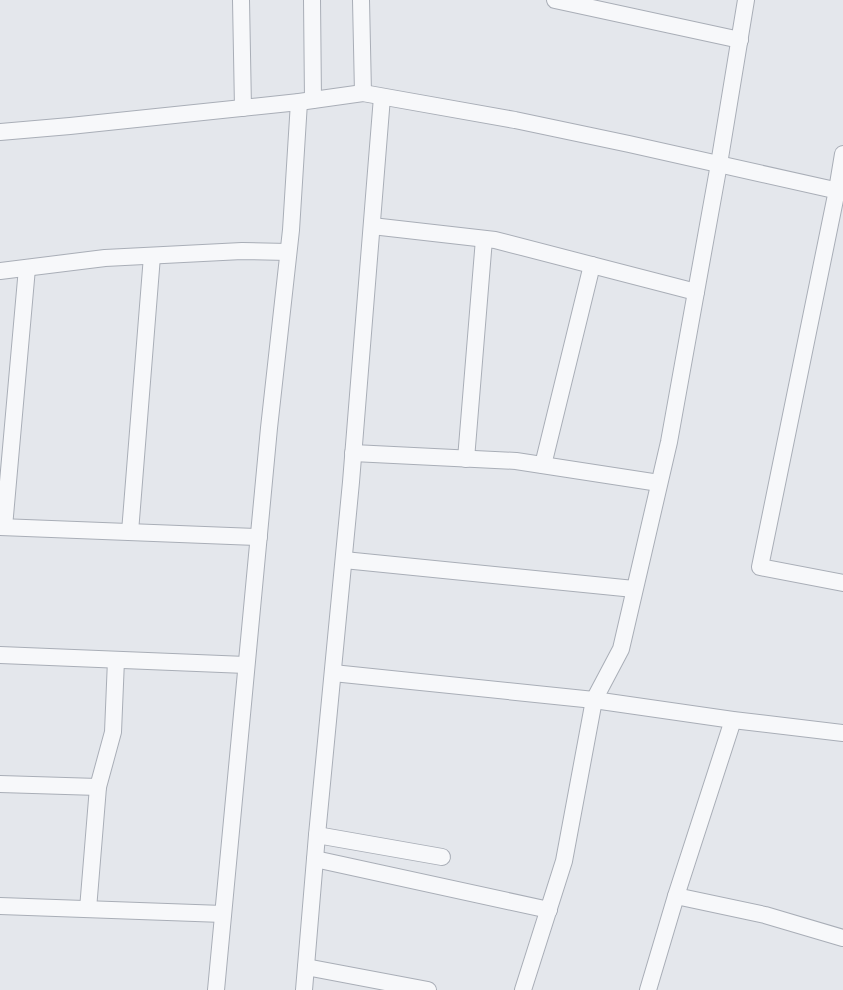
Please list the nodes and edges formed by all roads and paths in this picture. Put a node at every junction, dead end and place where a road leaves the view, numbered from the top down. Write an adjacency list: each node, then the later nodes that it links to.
1 (241, 0): 11 (street)
2 (312, 0): 10 (street)
3 (361, 0): 8 (street)
4 (555, 0): 6 (street)
5 (746, 0): 7 (street)
6 (617, 6): 7 (street)
7 (740, 40): 14 (street)
8 (363, 93): 9 (street); 10 (street)
9 (382, 97): 14 (street); 16 (street)
10 (306, 101): 11 (street); 18 (street)
11 (243, 108): 12 (street)
12 (0, 128)
13 (843, 154): 15 (street)
14 (719, 164): 15 (street); 23 (street)
15 (840, 191): 32 (street)
16 (372, 226): 17 (street); 24 (street)
17 (484, 239): 20 (street); 25 (street)
18 (288, 252): 19 (street); 30 (street)
19 (152, 256): 21 (street); 29 (street)
20 (592, 265): 23 (street); 26 (street)
21 (27, 268): 22 (street); 28 (street)
22 (0, 272)
23 (696, 292): 27 (street)
24 (353, 453): 25 (street); 31 (street)
25 (466, 458): 26 (street)
26 (543, 465): 27 (street)
27 (659, 483): 33 (street)
28 (2, 527): 29 (street)
29 (130, 532): 30 (street)
30 (259, 537): 36 (street)
31 (344, 560): 33 (street); 37 (street)
32 (843, 583)
33 (634, 589): 38 (street)
34 (0, 655): 35 (street)
35 (116, 660): 36 (street); 42 (street)
36 (246, 665): 50 (street)
37 (333, 673): 38 (street); 43 (street)
38 (594, 700): 39 (street); 49 (street)
39 (733, 720): 40 (street); 46 (street)
40 (843, 733)
41 (0, 784): 42 (street)
42 (98, 787): 48 (street)
43 (317, 835): 44 (street); 45 (street)
44 (442, 857)
45 (315, 859): 49 (street); 52 (street)
46 (676, 896): 51 (street); 57 (street)
47 (0, 906): 48 (street)
48 (88, 909): 50 (street)
49 (549, 910): 56 (street)
50 (223, 914): 53 (street)
51 (842, 936)
52 (306, 967): 54 (street); 55 (street)
53 (216, 990)
54 (304, 990)
55 (428, 990)
56 (523, 990)
57 (648, 990)

